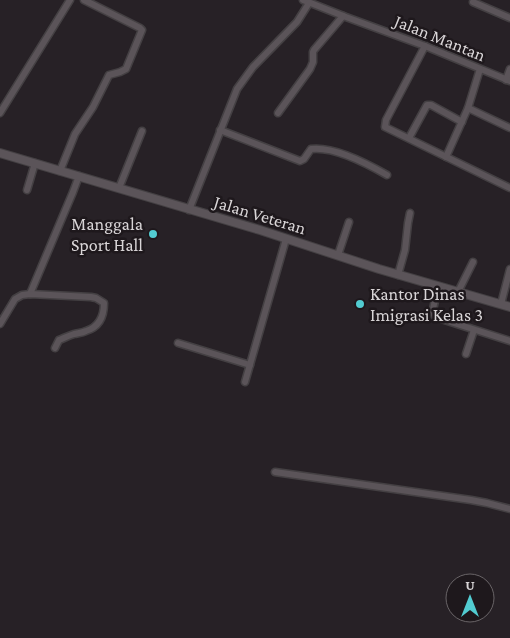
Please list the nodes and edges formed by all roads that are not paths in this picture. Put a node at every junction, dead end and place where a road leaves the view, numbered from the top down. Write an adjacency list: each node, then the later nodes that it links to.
1 (70, 0): 12 (street)
2 (84, 0): 22 (street)
3 (306, 1): 5 (street, Jalan Mantan); 17 (street)
4 (472, 2): 6 (street)
5 (343, 16): 7 (street, Jalan Mantan); 13 (street)
6 (510, 18)
7 (425, 46): 9 (street, Jalan Mantan); 18 (street)
8 (510, 69): 10 (street)
9 (480, 70): 10 (street, Jalan Mantan); 11 (street)
10 (508, 81)
11 (468, 108): 14 (street); 15 (street)
12 (0, 112)
13 (278, 113)
14 (462, 122): 18 (street); 20 (street)
15 (510, 128)
16 (142, 130): 25 (street)
17 (220, 130): 23 (street); 28 (street)
18 (409, 138): 20 (street)
19 (0, 153): 21 (street, Jalan Veteran)
20 (446, 157): 26 (street)
21 (34, 163): 22 (street, Jalan Veteran); 27 (street)
22 (60, 170): 24 (street, Jalan Veteran)
23 (387, 175)
24 (79, 176): 25 (street, Jalan Veteran); 38 (street)
25 (119, 188): 28 (street, Jalan Veteran)
26 (510, 188)
27 (27, 190)
28 (189, 210): 31 (street, Jalan Veteran)
29 (410, 213): 35 (street)
30 (349, 222): 32 (street)
31 (286, 239): 32 (street, Jalan Veteran); 47 (street)
32 (338, 255): 35 (street, Jalan Veteran)
33 (473, 262): 37 (street)
34 (510, 269): 39 (street)
35 (398, 274): 36 (street, Jalan Veteran)
36 (440, 287): 37 (street, Jalan Veteran); 42 (street)
37 (458, 292): 39 (street, Jalan Veteran)
38 (30, 294): 41 (street); 45 (street)
39 (501, 304): 40 (street, Jalan Veteran)
40 (510, 307)
41 (0, 324)
42 (474, 330): 43 (street); 46 (street)
43 (510, 341)
44 (178, 344): 47 (street)
45 (55, 348)
46 (466, 354)
47 (250, 365): 48 (street)
48 (245, 382)
49 (275, 472): 50 (street)
50 (510, 509)

